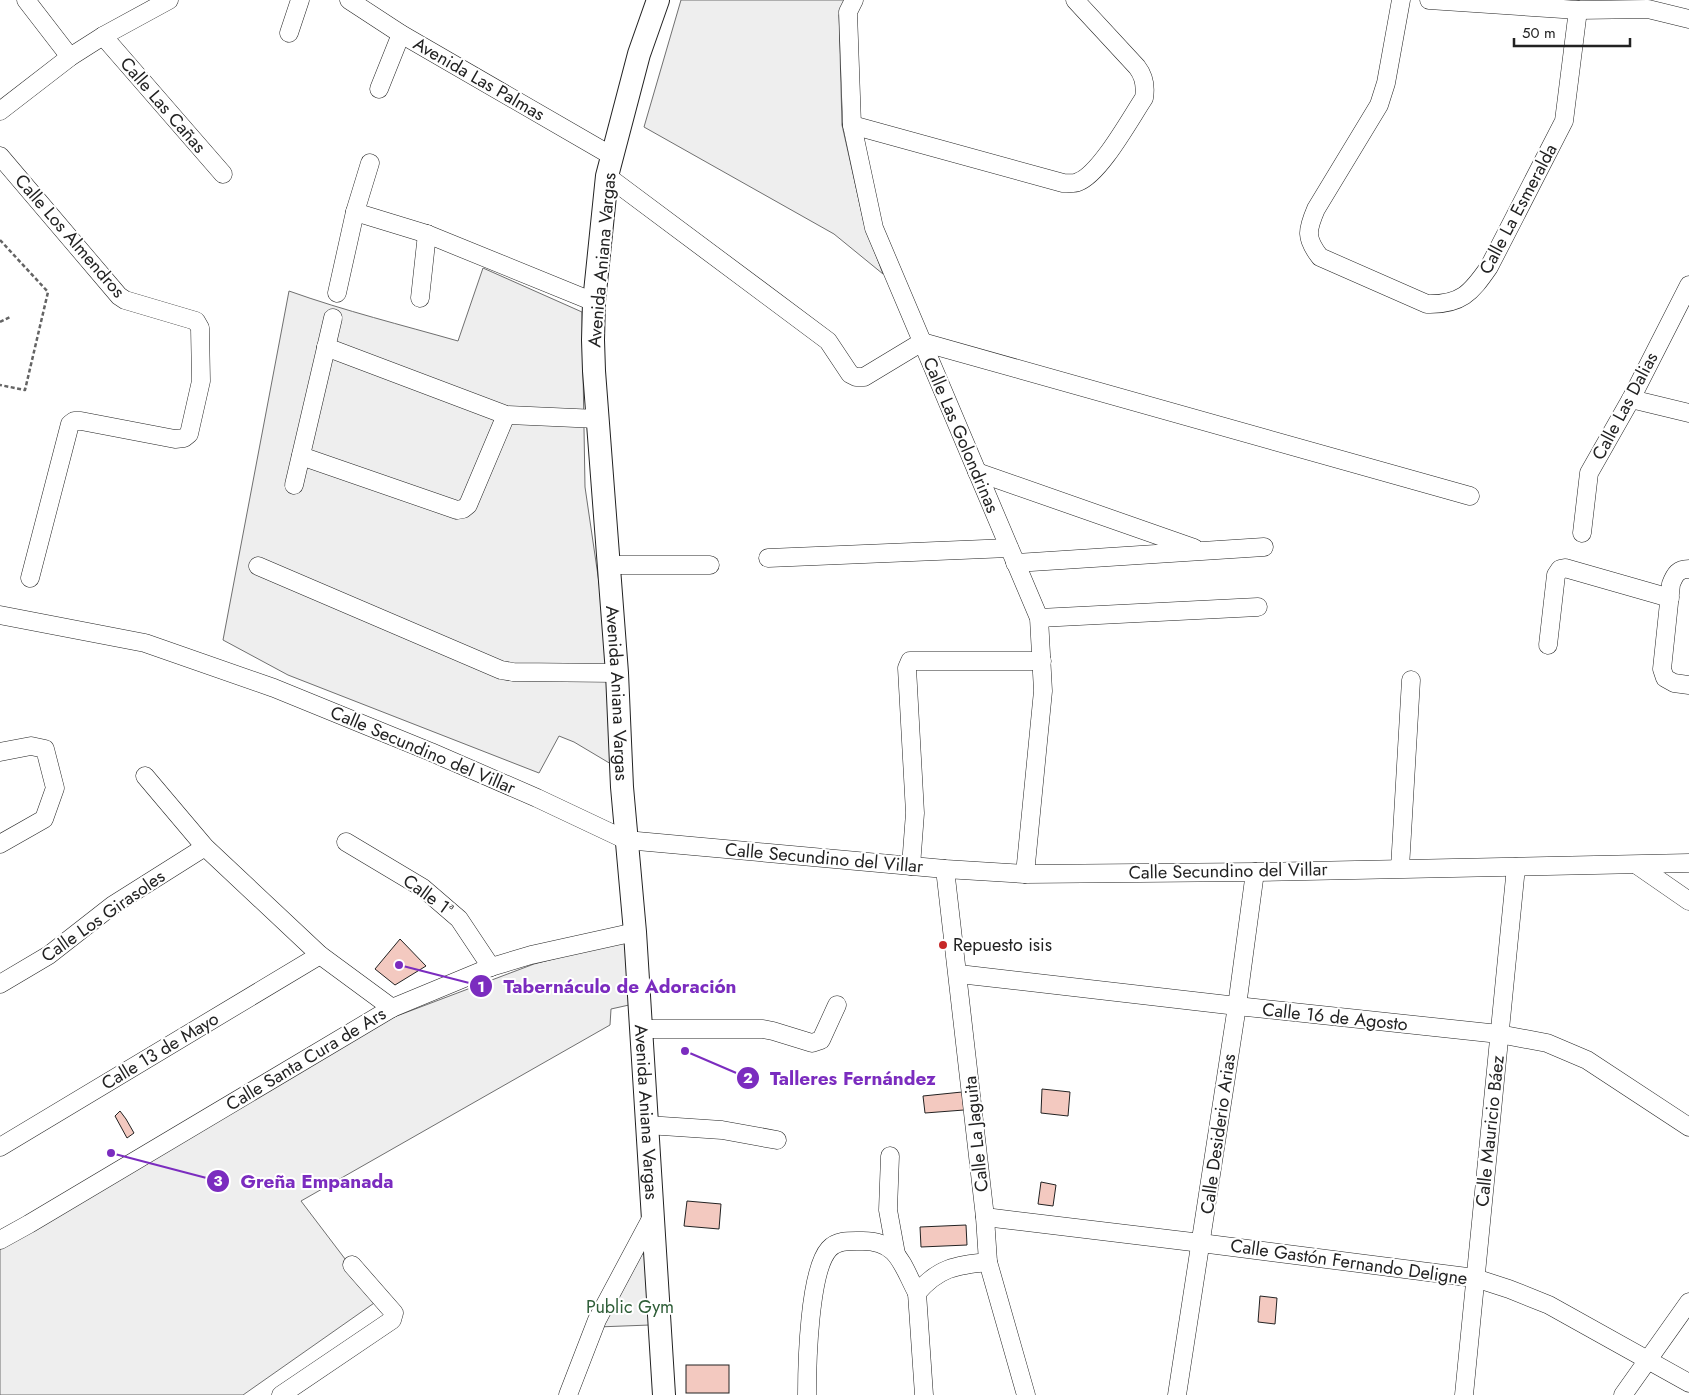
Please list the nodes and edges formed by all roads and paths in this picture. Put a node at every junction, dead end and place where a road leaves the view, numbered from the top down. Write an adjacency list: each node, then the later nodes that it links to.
1 (26, 0): 16 (street)
2 (300, 0): 13 (street)
3 (349, 0): 14 (street, Avenida Las Palmas)
4 (658, 0): 22 (main road, Avenida Aniana Vargas)
5 (854, 0): 19 (street, Calle Las Golondrinas)
6 (1075, 0): 19 (street)
7 (1402, 0): 11 (street, Calle La Esmeralda)
8 (1429, 0): 11 (street)
9 (162, 2): 15 (street)
10 (1651, 5): 11 (street); 12 (street)
11 (1578, 10)
12 (1689, 19)
13 (289, 33)
14 (401, 34): 17 (street); 22 (street, Avenida Las Palmas)
15 (104, 36): 16 (street); 23 (street, Calle Las Cañas)
16 (70, 57): 18 (street)
17 (378, 89)
18 (0, 111)
19 (852, 125): 34 (street, Calle Las Golondrinas)
20 (0, 156): 54 (street, Calle Los Almendros)
21 (370, 163): 24 (street)
22 (610, 166): 30 (main road, Avenida Aniana Vargas); 34 (street, Avenida Las Palmas)
23 (223, 174)
24 (355, 212): 25 (street); 28 (street)
25 (427, 234): 29 (street); 30 (street)
26 (0, 240): 36 (path)
27 (1689, 285): 37 (street, Calle Las Dalias)
28 (337, 293)
29 (420, 298)
30 (594, 302): 40 (main road, Avenida Aniana Vargas)
31 (10, 318): 33 (path)
32 (333, 318): 35 (street)
33 (0, 322)
34 (922, 342): 42 (street, Calle Las Golondrinas); 44 (street)
35 (326, 347): 39 (street); 41 (street)
36 (0, 385)
37 (1631, 399): 38 (street); 45 (street, Calle Las Dalias)
38 (1689, 413)
39 (506, 415): 40 (street); 41 (street)
40 (598, 419): 52 (main road, Avenida Aniana Vargas)
41 (301, 456): 43 (street)
42 (977, 472): 47 (street); 48 (street, Calle Las Golondrinas)
43 (294, 485)
44 (1470, 496)
45 (1582, 534)
46 (1264, 547): 47 (street)
47 (1201, 551): 48 (street)
48 (1012, 555): 49 (street); 58 (street, Calle Las Golondrinas)
49 (768, 558)
50 (710, 565): 52 (street)
51 (258, 566): 61 (street)
52 (608, 566): 61 (main road, Avenida Aniana Vargas)
53 (1689, 569): 55 (street)
54 (30, 578)
55 (1670, 598): 59 (street); 63 (street)
56 (1258, 607): 58 (street)
57 (0, 615): 66 (street, Calle Secundino del Villar)
58 (1040, 618): 60 (street, Calle Las Golondrinas)
59 (1548, 645)
60 (1042, 661): 72 (street); 77 (street, Calle Las Golondrinas)
61 (617, 673): 66 (main road, Avenida Aniana Vargas)
62 (1411, 680): 74 (street)
63 (1689, 685)
64 (0, 752): 68 (street)
65 (145, 776): 69 (street)
66 (626, 840): 72 (street, Calle Secundino del Villar); 79 (main road, Avenida Aniana Vargas)
67 (346, 842): 81 (street, Calle 1ª)
68 (0, 844)
69 (205, 847): 80 (street); 83 (street, Calle Los Girasoles)
70 (1689, 863): 71 (street, Calle Secundino del Villar)
71 (1637, 865): 73 (street, Calle Secundino del Villar); 78 (street)
72 (911, 866): 75 (street, Calle Secundino del Villar)
73 (1516, 867): 74 (street, Calle Secundino del Villar); 88 (street, Calle Mauricio Báez)
74 (1400, 868): 76 (street, Calle Secundino del Villar)
75 (946, 869): 77 (street, Calle Secundino del Villar); 82 (street, Calle La Jaguita)
76 (1255, 872): 77 (street, Calle Secundino del Villar); 85 (street, Calle Desiderio Arias)
77 (1025, 874)
78 (1689, 901)
79 (635, 932): 81 (street, Calle Santa Cura de Ars); 87 (main road, Avenida Aniana Vargas)
80 (320, 955): 86 (street); 92 (street, Calle 13 de Mayo)
81 (491, 967): 86 (street, Calle Santa Cura de Ars)
82 (958, 974): 85 (street, Calle 16 de Agosto); 95 (street, Calle La Jaguita)
83 (0, 983)
84 (837, 1005): 87 (street)
85 (1237, 1006): 88 (street, Calle 16 de Agosto); 97 (street, Calle Desiderio Arias)
86 (392, 1008): 96 (street, Calle Santa Cura de Ars)
87 (641, 1029): 89 (main road, Avenida Aniana Vargas)
88 (1499, 1034): 90 (street, Calle 16 de Agosto); 101 (street, Calle Mauricio Báez)
89 (647, 1125): 91 (street); 94 (main road, Avenida Aniana Vargas)
90 (1689, 1127)
91 (777, 1140)
92 (0, 1146)
93 (890, 1156): 98 (street)
94 (653, 1215): 107 (street); 108 (main road, Avenida Aniana Vargas)
95 (985, 1217): 97 (street, Calle Gastón Fernando Deligne); 99 (street, Calle La Jaguita)
96 (0, 1240)
97 (1201, 1242): 101 (street, Calle Gastón Fernando Deligne); 112 (street, Calle Desiderio Arias)
98 (896, 1254): 102 (street); 109 (street)
99 (988, 1262): 102 (street); 111 (street, Calle La Jaguita)
100 (352, 1266): 106 (street)
101 (1475, 1278): 104 (street, Calle Gastón Fernando Deligne); 113 (street, Calle Mauricio Báez)
102 (917, 1293): 110 (street)
103 (1689, 1302): 104 (street)
104 (1648, 1359): 105 (street, Calle Gastón Fernando Deligne); 114 (street)
105 (1689, 1383)
106 (281, 1395)
107 (568, 1395)
108 (664, 1395)
109 (807, 1395)
110 (924, 1395)
111 (1026, 1395)
112 (1177, 1395)
113 (1464, 1395)
114 (1623, 1395)

